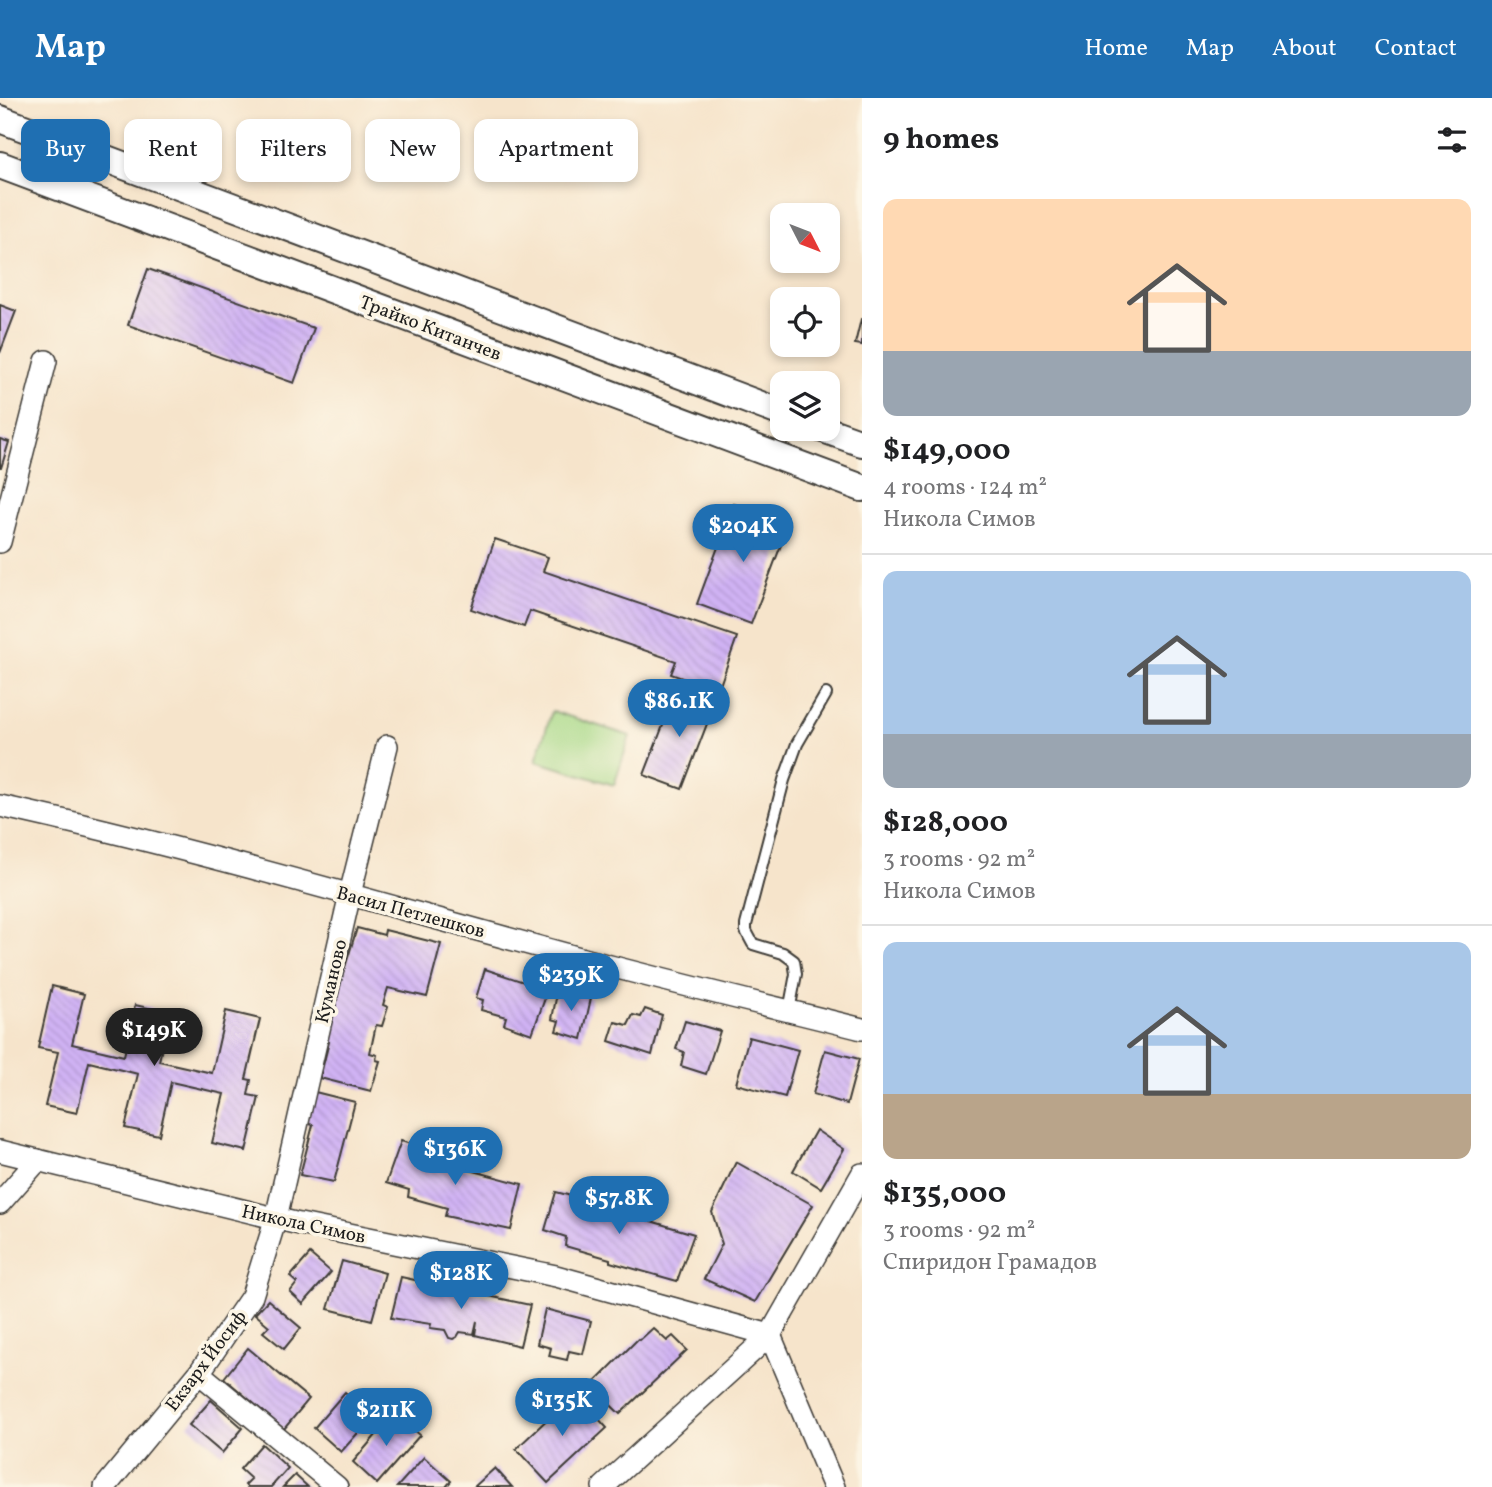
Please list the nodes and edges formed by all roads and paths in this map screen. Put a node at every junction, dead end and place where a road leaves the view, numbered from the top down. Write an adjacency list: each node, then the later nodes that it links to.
1 (0, 119): 4 (street)
2 (0, 165): 7 (street, Трайко Китанчев)
3 (46, 361): 8 (street)
4 (770, 408)
5 (840, 435): 6 (street)
6 (862, 443)
7 (862, 488)
8 (0, 542)
9 (826, 694): 13 (lane)
10 (387, 746): 12 (street, Куманово)
11 (0, 806): 12 (street, Васил Петлешков)
12 (350, 894): 13 (street, Васил Петлешков); 19 (street, Куманово)
13 (789, 1011): 14 (street, Васил Петлешков)
14 (862, 1029)
15 (0, 1151): 16 (street, Никола Симов)
16 (38, 1160): 18 (street); 19 (street, Никола Симов)
17 (862, 1174): 20 (street)
18 (0, 1203)
19 (276, 1218): 20 (street, Никола Симов); 21 (street, Екзарх Йосиф)
20 (770, 1335): 24 (street); 25 (street)
21 (199, 1373): 22 (street, Екзарх Йосиф); 23 (street)
22 (105, 1487)
23 (337, 1487)
24 (603, 1487)
25 (834, 1487)

